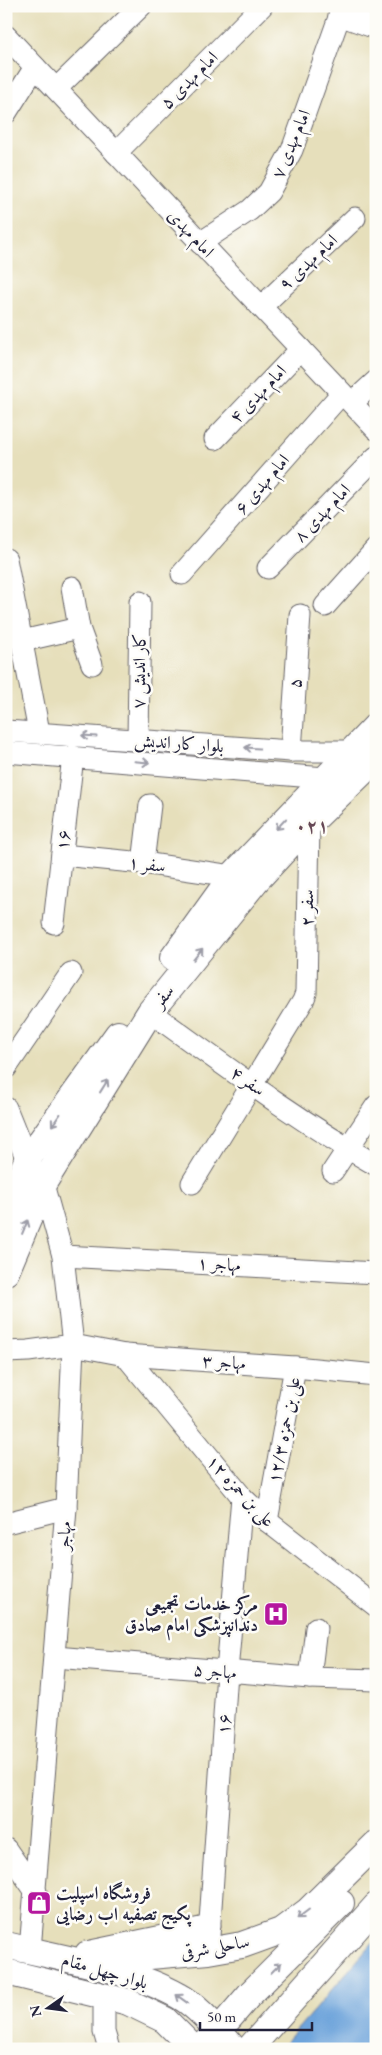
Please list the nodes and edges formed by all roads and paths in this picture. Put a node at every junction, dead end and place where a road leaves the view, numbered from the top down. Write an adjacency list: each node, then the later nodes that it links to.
1 (141, 6): 7 (street)
2 (262, 6): 9 (street, ۵ امام مهدی)
3 (341, 10): 4 (street); 11 (street, ۷ امام مهدی)
4 (376, 28)
5 (6, 36): 6 (street, امام مهدی)
6 (36, 67): 7 (street, امام مهدی); 8 (street)
7 (56, 89): 9 (street, امام مهدی)
8 (6, 113)
9 (116, 153): 11 (street, امام مهدی)
10 (355, 218): 12 (street, ۹ امام مهدی)
11 (200, 243): 12 (street, امام مهدی)
12 (261, 307): 13 (street, امام مهدی)
13 (301, 350): 15 (street, امام مهدی); 17 (street, ۴ امام مهدی)
14 (376, 381): 15 (street, ۶ امام مهدی)
15 (347, 398): 16 (street, امام مهدی); 22 (street, ۶ امام مهدی)
16 (376, 429)
17 (215, 439)
18 (376, 457): 21 (street, ۸ امام مهدی)
19 (376, 549): 26 (street)
20 (6, 559): 24 (street)
21 (268, 568)
22 (182, 574)
23 (72, 587): 28 (street)
24 (10, 600): 29 (street)
25 (140, 602): 34 (street, ۷ کار اندیش)
26 (325, 606)
27 (300, 615): 35 (street, ۵)
28 (79, 628): 29 (street); 30 (street)
29 (22, 641): 33 (street)
30 (92, 664)
31 (376, 726): 37 (main road, سفر)
32 (6, 730): 33 (street, بلوار کار اندیش)
33 (38, 732): 34 (street, بلوار کار اندیش, one-way to 33)
34 (138, 740): 35 (street, بلوار کار اندیش, one-way to 34)
35 (291, 751): 37 (street, بلوار کار اندیش)
36 (6, 752): 38 (street, بلوار کار اندیش)
37 (364, 755): 39 (main road, سفر); 40 (main road, سفر)
38 (73, 756): 39 (street, بلوار کار اندیش, one-way to 39); 43 (street, ۱۶)
39 (325, 778): 45 (main road, سفر, one-way to 45)
40 (365, 779): 42 (main road, سفر)
41 (150, 806): 44 (street)
42 (309, 824): 48 (main road, سفر, one-way to 42); 50 (street, ۲ سفر)
43 (62, 855): 44 (street, ۱ سفر); 46 (street, ۱۶)
44 (143, 863): 45 (street, ۱ سفر)
45 (232, 876): 54 (main road, سفر, one-way to 54)
46 (54, 923)
47 (71, 974): 49 (street)
48 (150, 1012): 50 (street, ۴ سفر); 58 (main road, سفر, one-way to 48)
49 (6, 1068)
50 (253, 1085): 53 (street, ۴ سفر); 57 (street)
51 (376, 1106): 53 (street)
52 (6, 1108): 54 (street, مهاجر)
53 (347, 1148): 55 (street, ۴ سفر); 56 (street)
54 (19, 1151): 58 (street, مهاجر); 59 (main road, سفر)
55 (376, 1165)
56 (333, 1171)
57 (192, 1183)
58 (43, 1184): 60 (street, مهاجر); 61 (main road, سفر, one-way to 58)
59 (6, 1211)
60 (63, 1256): 62 (street, ۱ مهاجر); 63 (street, مهاجر)
61 (6, 1272)
62 (376, 1273)
63 (73, 1345): 64 (street, ۳ مهاجر); 65 (street, ۳ مهاجر); 69 (street, مهاجر)
64 (6, 1352)
65 (125, 1355): 66 (street, ۳ مهاجر); 68 (street, ۱۲ علی بن حمزه)
66 (295, 1367): 67 (street, ۳ مهاجر); 70 (street, ۱۲/۳ علی بن حمزه)
67 (376, 1375)
68 (242, 1497): 70 (street, ۱۲ علی بن حمزه); 75 (street, ۱۶)
69 (66, 1508): 71 (street); 74 (street, مهاجر)
70 (266, 1521): 72 (street, ۱۲ علی بن حمزه)
71 (6, 1523)
72 (376, 1606)
73 (316, 1628): 76 (street)
74 (55, 1657): 75 (street, ۵ مهاجر); 81 (street, مهاجر)
75 (227, 1672): 76 (street, ۵ مهاجر); 83 (street, ۱۶)
76 (310, 1678): 77 (street, ۵ مهاجر)
77 (376, 1680)
78 (376, 1844): 83 (main road, ساحلی شرقی, one-way to 83)
79 (6, 1849): 81 (street)
80 (376, 1869): 87 (main road, one-way to 80)
81 (36, 1892): 84 (street, مهاجر)
82 (376, 1906): 93 (main road)
83 (209, 1938): 85 (main road, ساحلی شرقی)
84 (18, 1947): 85 (main road, بلوار چهل مقام)
85 (69, 1960): 89 (main road, بلوار چهل مقام, one-way to 85)
86 (8, 1978): 88 (main road, بلوار چهل مقام)
87 (250, 1994): 89 (main road); 93 (main road)
88 (104, 1996): 90 (street); 91 (main road, بلوار چهل مقام)
89 (226, 2040): 92 (main road)
90 (109, 2049)
91 (194, 2049)
92 (199, 2049)
93 (248, 2049)

